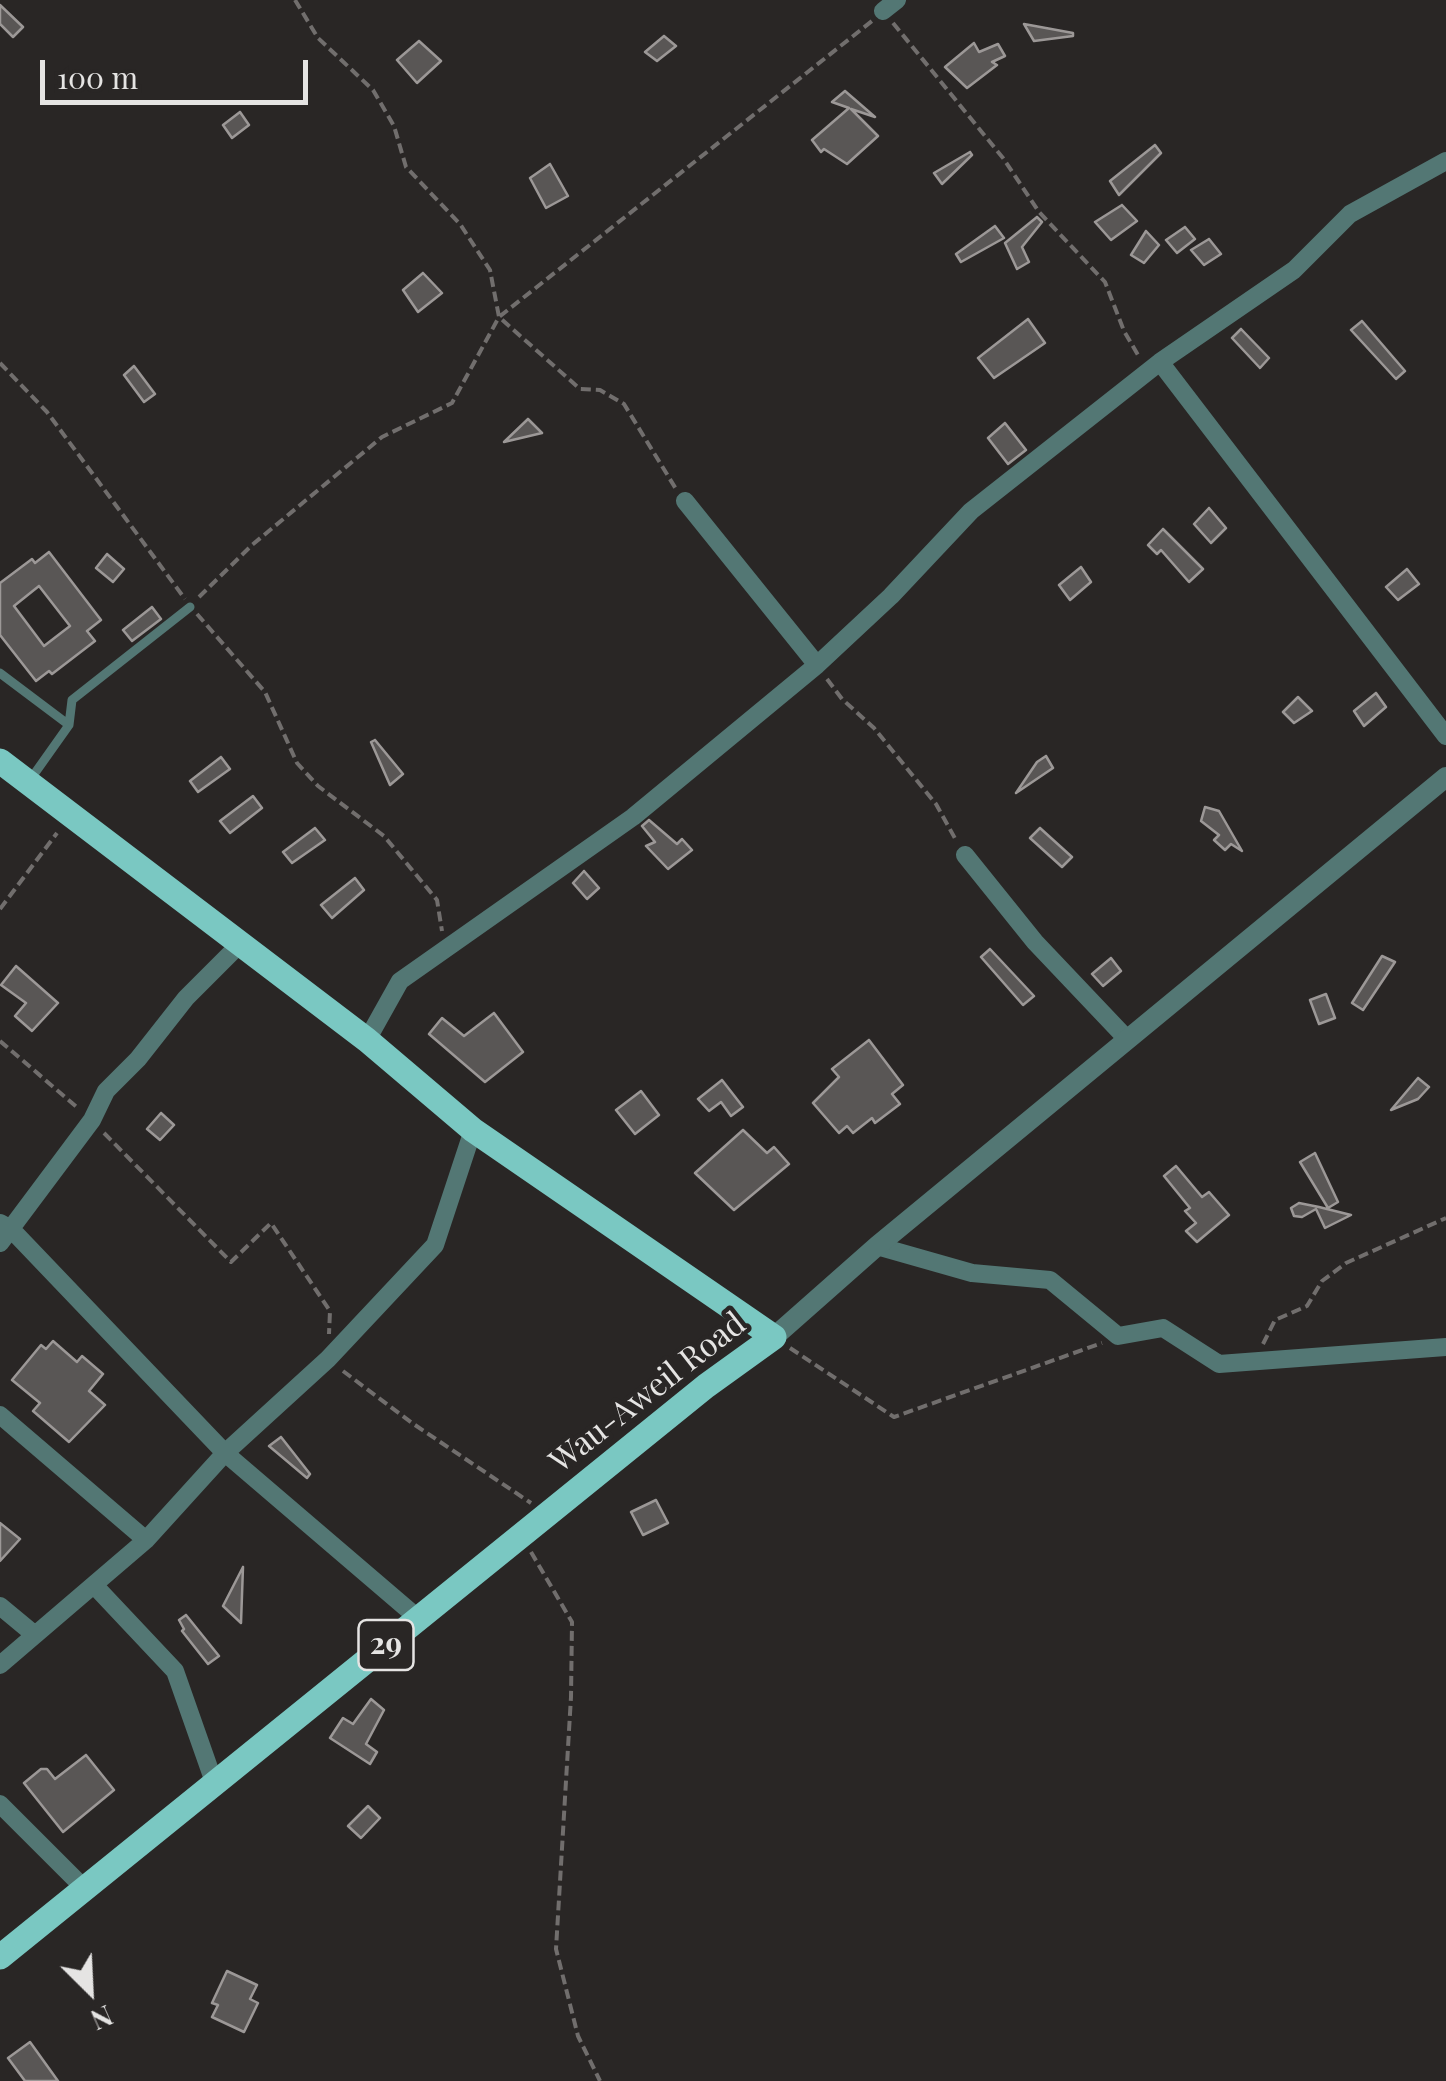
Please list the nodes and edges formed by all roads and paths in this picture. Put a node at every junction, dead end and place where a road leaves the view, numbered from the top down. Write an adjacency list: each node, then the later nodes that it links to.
1 (294, 0): 4 (path)
2 (890, 6): 4 (path); 5 (path)
3 (1446, 161): 5 (street)
4 (499, 317): 7 (path); 8 (path)
5 (1160, 362): 9 (street); 12 (street)
6 (0, 363): 8 (path)
7 (685, 501): 9 (street)
8 (190, 607): 11 (lane); 20 (path)
9 (817, 666): 17 (path); 20 (street)
10 (0, 673): 11 (lane)
11 (69, 725): 15 (lane)
12 (1446, 736)
13 (0, 761): 15 (main road, Wau-Aweil Road)
14 (1446, 777): 21 (street)
15 (28, 782): 16 (main road, Wau-Aweil Road)
16 (72, 813): 18 (path); 19 (main road, Wau-Aweil Road)
17 (964, 855): 21 (street)
18 (0, 909)
19 (240, 945): 22 (main road, Wau-Aweil Road); 24 (street)
20 (439, 954): 22 (street)
21 (1127, 1039): 28 (street)
22 (366, 1040): 25 (main road, Wau-Aweil Road)
23 (0, 1041): 24 (path)
24 (92, 1120): 27 (street); 32 (path)
25 (473, 1130): 29 (main road, Wau-Aweil Road); 32 (street)
26 (1446, 1218): 33 (path)
27 (4, 1232): 35 (street)
28 (877, 1246): 29 (street); 30 (street)
29 (774, 1336): 30 (path); 36 (main road, Wau-Aweil Road / 29)
30 (1118, 1336): 33 (street)
31 (1446, 1347): 33 (street)
32 (328, 1359): 35 (street); 36 (path)
33 (1255, 1362)
34 (0, 1415): 38 (street)
35 (225, 1453): 38 (street); 41 (street)
36 (548, 1514): 37 (main road, Wau-Aweil Road / 29)
37 (521, 1535): 41 (main road, Wau-Aweil Road / 29); 48 (path)
38 (146, 1540): 39 (street)
39 (94, 1585): 42 (street); 44 (street)
40 (0, 1606): 42 (street)
41 (419, 1619): 44 (main road, Wau-Aweil Road / 29)
42 (35, 1635): 43 (street)
43 (0, 1665)
44 (214, 1782): 46 (main road, Wau-Aweil Road / 29)
45 (0, 1804): 46 (street)
46 (84, 1888): 47 (main road, Wau-Aweil Road / 29)
47 (0, 1957)
48 (600, 2081)

